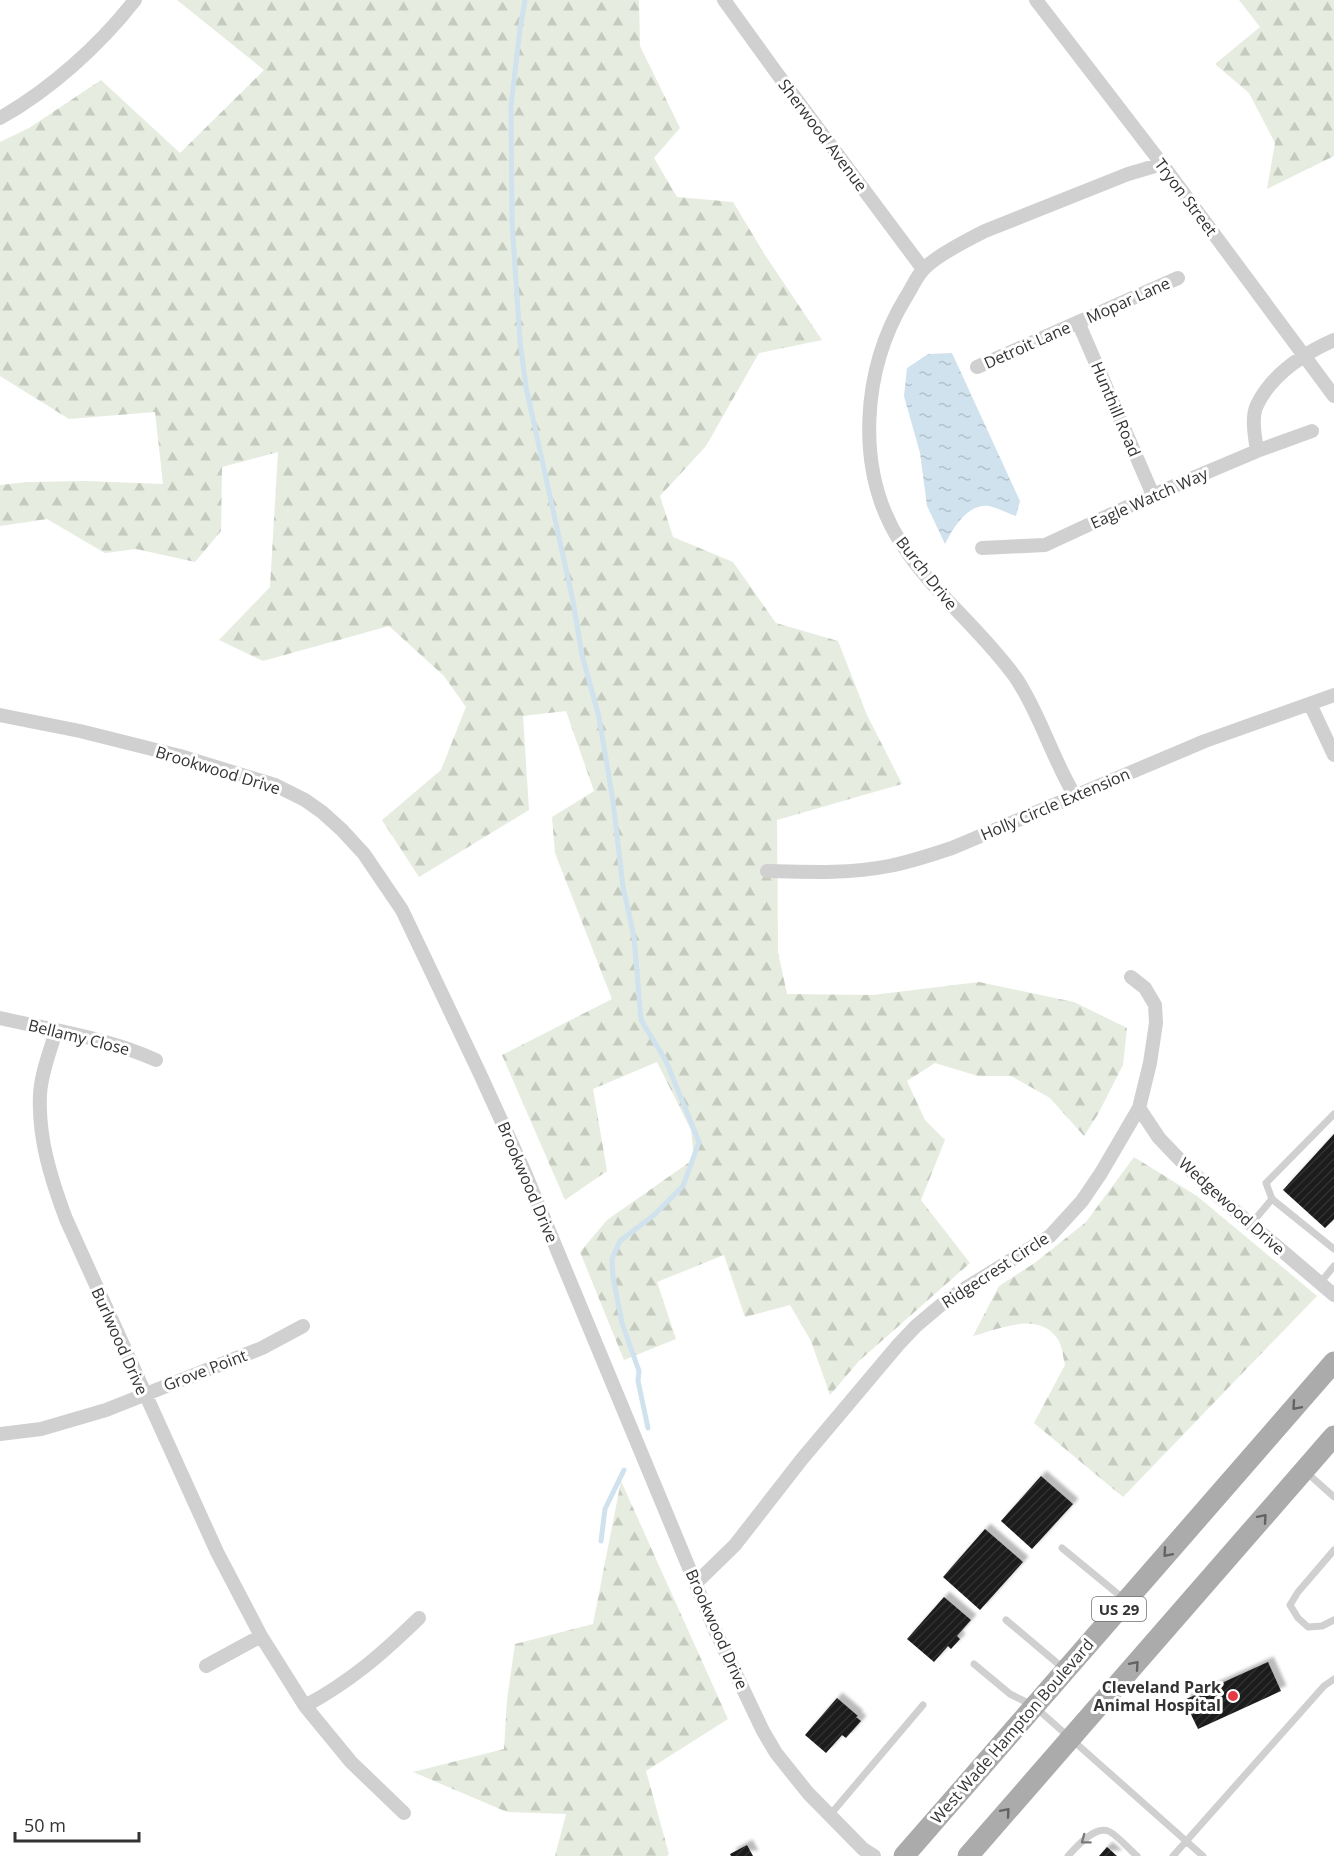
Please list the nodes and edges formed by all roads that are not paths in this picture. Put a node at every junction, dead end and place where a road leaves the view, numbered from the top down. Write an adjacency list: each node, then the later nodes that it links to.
1 (135, 0): 4 (street)
2 (724, 0): 6 (street, Sherwood Avenue)
3 (1036, 0): 5 (street, Tryon Street)
4 (0, 118)
5 (1162, 164): 6 (street, Burch Drive); 10 (street, Tryon Street)
6 (923, 269): 21 (street, Burch Drive)
7 (1178, 279): 8 (street, Mopar Lane)
8 (1078, 322): 11 (street, Detroit Lane); 15 (street, Hunthill Road)
9 (1334, 340): 10 (street)
10 (1304, 356): 12 (street, Tryon Street); 14 (street)
11 (976, 367)
12 (1334, 396)
13 (1312, 431): 14 (street, Eagle Watch Way)
14 (1257, 451): 15 (street, Eagle Watch Way)
15 (1153, 495): 16 (street, Eagle Watch Way)
16 (982, 549)
17 (1334, 695): 18 (street, Holly Circle Extension)
18 (1310, 704): 20 (street); 21 (street, Holly Circle Extension)
19 (0, 715): 44 (street, Brookwood Drive)
20 (1334, 755)
21 (1075, 796): 22 (street, Holly Circle Extension)
22 (767, 871)
23 (1131, 977): 27 (street, Ridgecrest Circle)
24 (0, 1018): 25 (street, Bellamy Close)
25 (56, 1031): 26 (street, Bellamy Close); 37 (street, Burlwood Drive)
26 (156, 1060)
27 (1139, 1108): 30 (street, Wedgewood Drive); 44 (street, Ridgecrest Circle)
28 (1334, 1114): 29 (lane)
29 (1272, 1199): 30 (lane); 31 (lane)
30 (1251, 1224): 33 (street, Wedgewood Drive)
31 (1334, 1250)
32 (1334, 1266): 33 (lane)
33 (1320, 1283): 34 (street, Wedgewood Drive)
34 (1334, 1295)
35 (303, 1326): 37 (street, Grove Point)
36 (1334, 1362): 45 (main road, West Wade Hampton Boulevard / US 29, one-way to 45)
37 (145, 1394): 38 (street, Grove Point); 49 (street, Burlwood Drive)
38 (0, 1434)
39 (1334, 1436): 40 (main road, US 29)
40 (1305, 1470): 41 (lane); 57 (main road, US 29, one-way to 40)
41 (1334, 1497)
42 (1062, 1548): 45 (lane)
43 (1334, 1550): 48 (lane)
44 (696, 1583): 59 (street, Brookwood Drive)
45 (1126, 1601): 52 (main road, West Wade Hampton Boulevard / US 29)
46 (419, 1618): 55 (street)
47 (1006, 1620): 52 (lane)
48 (1334, 1620)
49 (261, 1635): 51 (street); 55 (street, Burlwood Drive)
50 (974, 1664): 56 (lane)
51 (206, 1666)
52 (1065, 1670): 56 (main road, West Wade Hampton Boulevard / US 29)
53 (1334, 1679): 60 (lane)
54 (923, 1705): 59 (lane)
55 (305, 1706): 58 (street, Burlwood Drive)
56 (1034, 1706): 57 (lane); 62 (main road, West Wade Hampton Boulevard / US 29)
57 (1071, 1738): 60 (lane); 63 (main road, US 29, one-way to 57)
58 (404, 1813)
59 (830, 1815): 61 (street, Brookwood Drive)
60 (1186, 1841): 66 (lane); 67 (lane)
61 (873, 1856)
62 (903, 1856)
63 (968, 1856)
64 (1068, 1856): 65 (lane, one-way to 64)
65 (1137, 1856)
66 (1173, 1856)
67 (1203, 1856)

